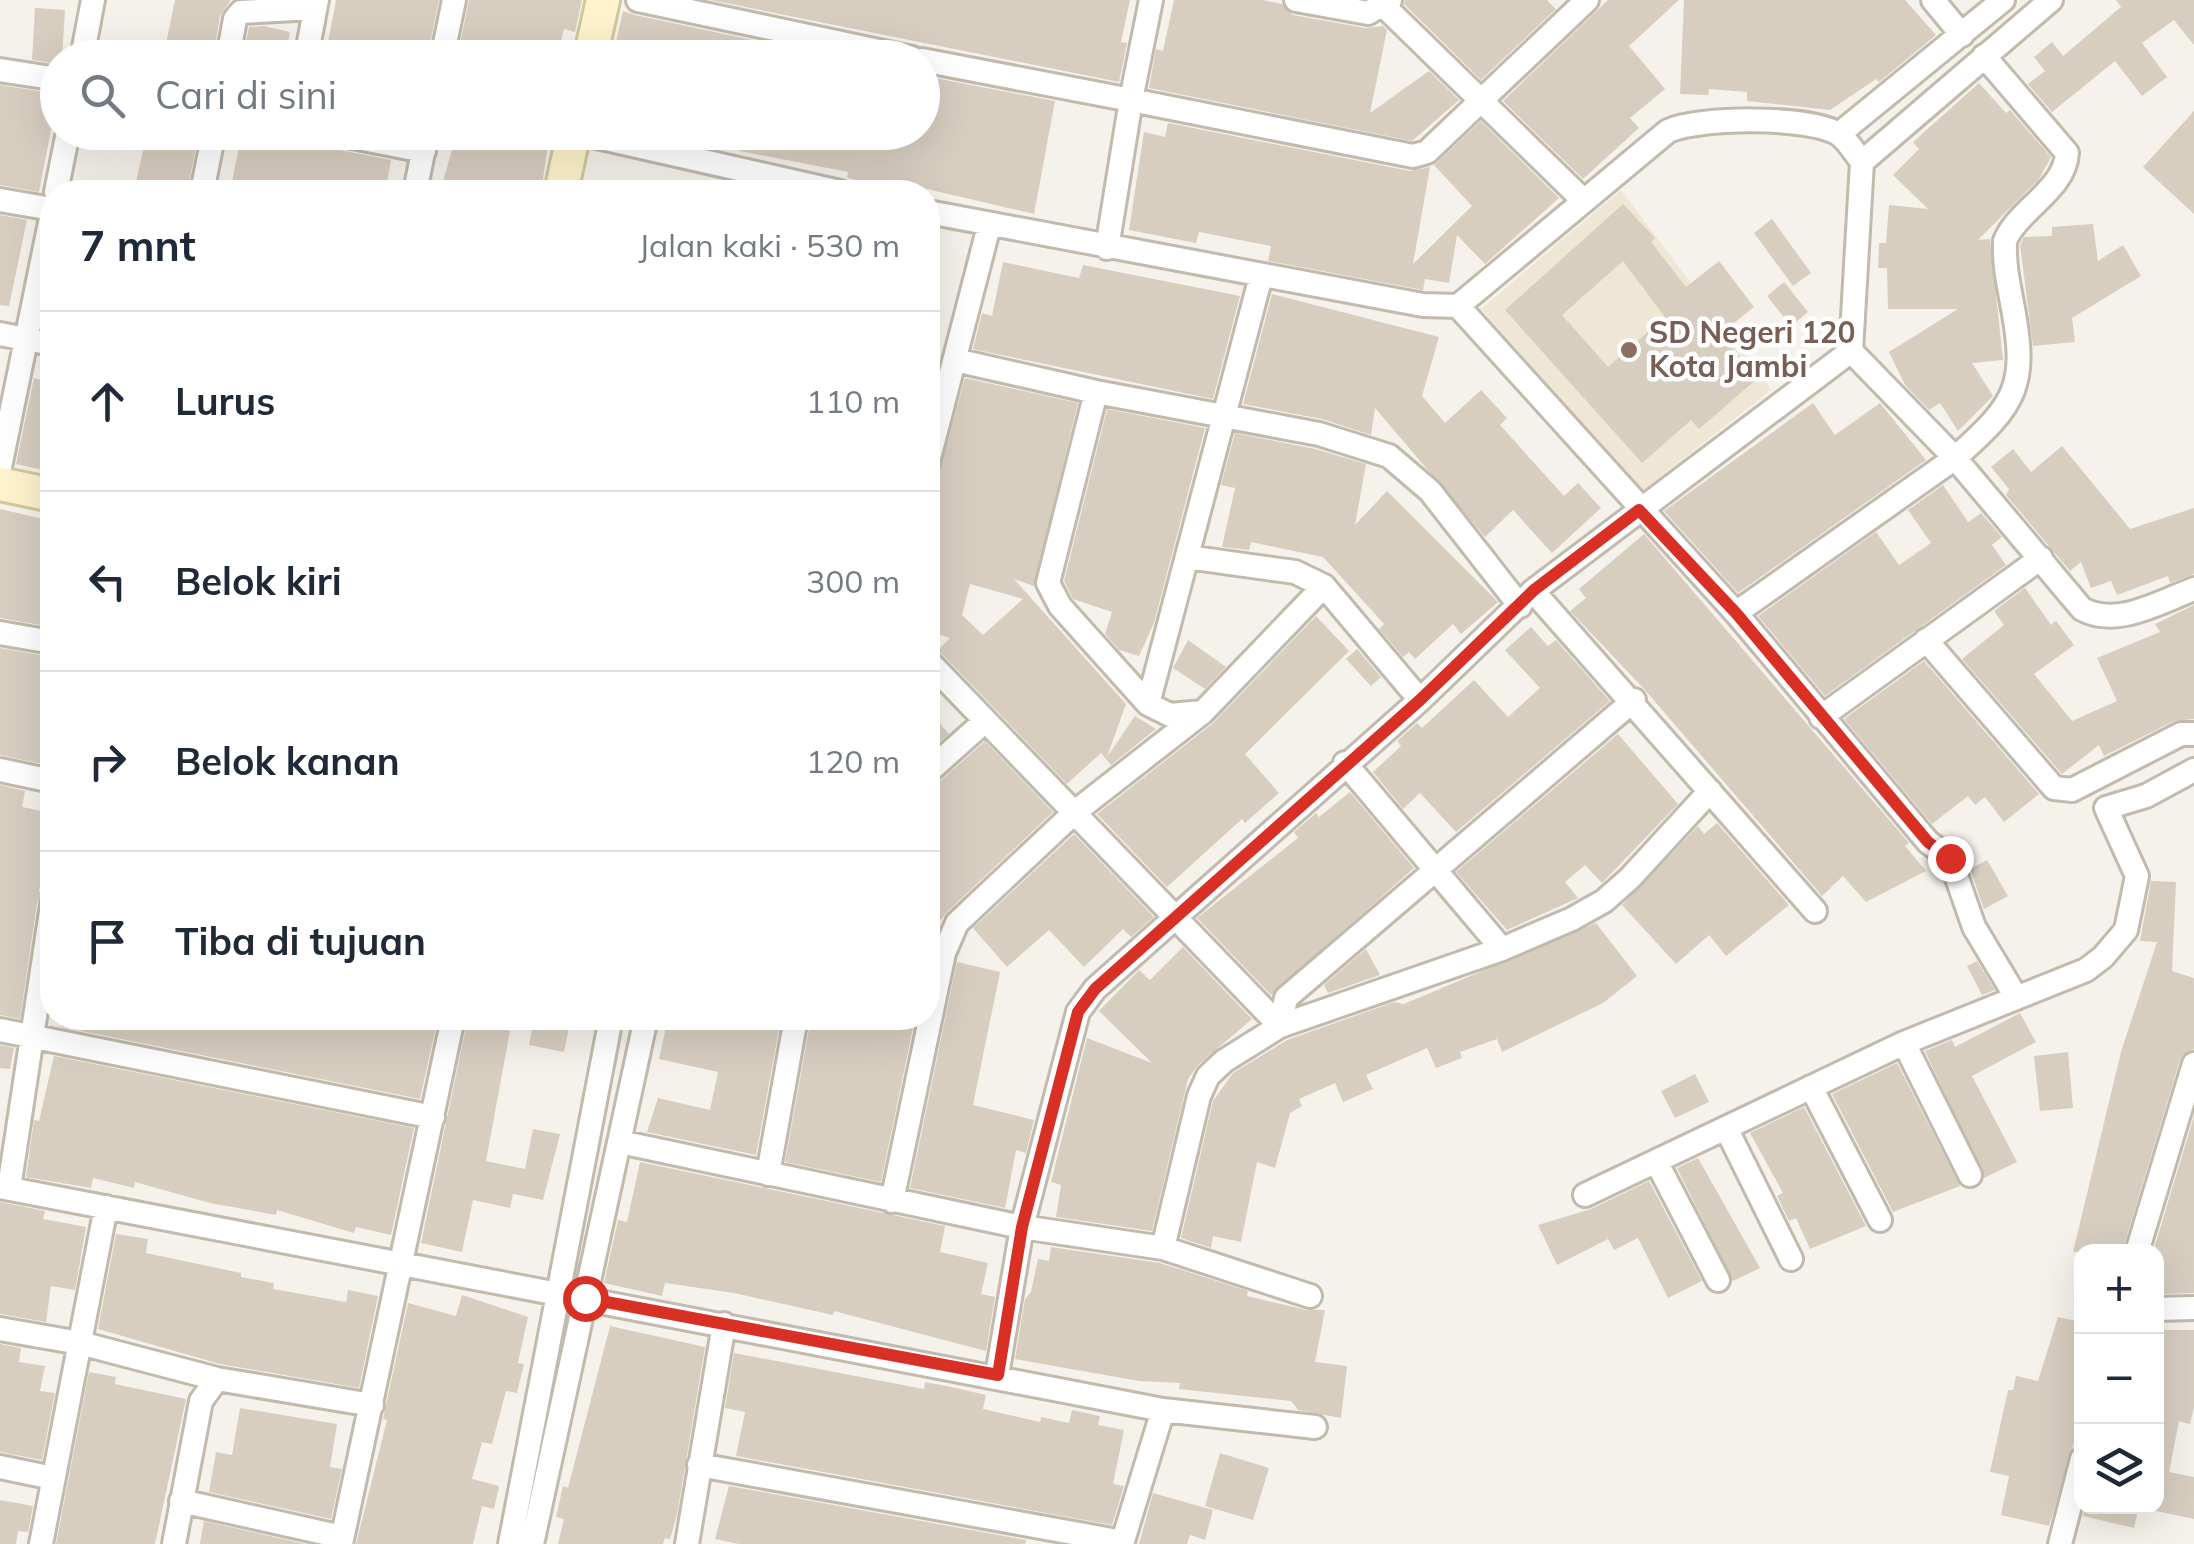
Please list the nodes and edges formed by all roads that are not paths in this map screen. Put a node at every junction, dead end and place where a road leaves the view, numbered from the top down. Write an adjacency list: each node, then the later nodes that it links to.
1 (93, 0): 14 (street)
2 (454, 0): 17 (street)
3 (603, 0): 18 (street)
4 (638, 0): 19 (street)
5 (1151, 0): 24 (street)
6 (1296, 0): 11 (street)
7 (1587, 0): 25 (street)
8 (1932, 0): 13 (street)
9 (2002, 0): 13 (street)
10 (2051, 0): 20 (street)
11 (1387, 3): 25 (street)
12 (316, 4): 15 (street); 16 (street)
13 (1962, 35): 26 (street)
14 (85, 40)
15 (231, 40)
16 (309, 40)
17 (446, 40)
18 (594, 40)
19 (827, 40)
20 (1984, 56): 32 (street); 55 (street)
21 (940, 63): 24 (street)
22 (0, 70): 23 (street)
23 (40, 76)
24 (1131, 100): 25 (street); 43 (street)
25 (1480, 100): 39 (street)
26 (1839, 134): 32 (street); 39 (street)
27 (64, 150): 33 (street)
28 (210, 150): 34 (street)
29 (423, 150): 35 (street)
30 (570, 150): 36 (street)
31 (654, 150): 37 (street)
32 (1862, 162): 50 (street)
33 (58, 180)
34 (204, 180)
35 (417, 180)
36 (564, 180)
37 (787, 180)
38 (0, 200): 40 (street)
39 (1584, 201): 46 (street)
40 (40, 208)
41 (940, 215): 42 (street)
42 (989, 226): 43 (street); 51 (street)
43 (1107, 248): 45 (street)
44 (40, 275): 48 (street)
45 (1262, 276): 46 (street); 54 (street)
46 (1458, 306): 59 (street)
47 (0, 334): 48 (street)
48 (28, 339): 49 (street); 56 (street)
49 (40, 342)
50 (1852, 351): 55 (street); 59 (street)
51 (955, 360): 52 (street); 53 (street)
52 (1096, 392): 54 (street); 72 (street)
53 (940, 417)
54 (1226, 418): 60 (street); 64 (street)
55 (1955, 458): 61 (street); 65 (street)
56 (0, 467)
57 (0, 484): 58 (street)
58 (40, 492)
59 (1639, 510): 64 (street); 65 (street)
60 (1187, 557): 62 (street); 72 (street)
61 (2040, 558): 63 (street); 68 (street)
62 (1324, 586): 70 (street); 73 (street)
63 (2194, 589)
64 (1527, 598): 70 (street); 71 (street)
65 (1736, 613): 74 (street)
66 (0, 633): 67 (street)
67 (40, 640)
68 (1926, 640): 74 (street); 79 (street)
69 (940, 673): 75 (street)
70 (1420, 700): 78 (street)
71 (1634, 700): 83 (street); 86 (street)
72 (1148, 704): 73 (street)
73 (1203, 712): 85 (street)
74 (1821, 717): 92 (street)
75 (985, 721): 77 (street); 85 (street)
76 (2194, 734): 79 (street)
77 (940, 761)
78 (1345, 763): 86 (street); 88 (street)
79 (2124, 766): 84 (street)
80 (0, 770): 82 (street)
81 (2194, 770): 84 (street)
82 (40, 778)
83 (1710, 791): 87 (street); 89 (street)
84 (2146, 796): 92 (street)
85 (1075, 812): 88 (street); 91 (street)
86 (1436, 868): 89 (street); 93 (street)
87 (1815, 911)
88 (1174, 916): 93 (street); 117 (street)
89 (1502, 950): 93 (street)
90 (40, 978): 100 (street)
91 (940, 982)
92 (2016, 998): 101 (street)
93 (1280, 1026): 119 (street)
94 (0, 1030): 100 (street)
95 (451, 1030): 104 (street)
96 (609, 1030): 110 (street)
97 (643, 1030): 106 (street)
98 (794, 1030): 108 (street)
99 (929, 1030): 114 (street)
100 (31, 1037): 104 (street); 112 (street)
101 (1904, 1043): 103 (street); 109 (street)
102 (2194, 1064): 118 (street)
103 (1811, 1088): 105 (street); 116 (street)
104 (433, 1117): 121 (street)
105 (1726, 1128): 107 (street); 120 (street)
106 (620, 1142): 108 (street); 111 (street)
107 (1656, 1161): 113 (street); 122 (street)
108 (768, 1174): 114 (street)
109 (1970, 1175)
110 (580, 1182): 111 (street); 123 (street)
111 (610, 1186): 125 (street)
112 (5, 1188): 115 (street)
113 (1584, 1195)
114 (892, 1201): 117 (street)
115 (106, 1207): 121 (street); 130 (street)
116 (1880, 1220)
117 (1022, 1227): 119 (street); 131 (street)
118 (2139, 1244)
119 (1163, 1248): 124 (street)
120 (1790, 1258)
121 (403, 1263): 123 (street); 133 (street)
122 (1718, 1280)
123 (561, 1293): 125 (street); 145 (street)
124 (1310, 1296)
125 (585, 1298): 128 (street); 146 (street)
126 (2194, 1308): 127 (street)
127 (2164, 1309)
128 (724, 1324): 131 (street); 136 (street)
129 (0, 1329): 130 (street)
130 (80, 1342): 132 (street); 138 (street)
131 (998, 1375): 134 (street)
132 (217, 1380): 133 (street); 140 (street)
133 (372, 1405): 141 (street)
134 (1163, 1410): 135 (street); 142 (street)
135 (1315, 1427)
136 (698, 1465): 142 (street); 147 (street)
137 (0, 1467): 138 (street)
138 (54, 1478): 143 (street)
139 (2074, 1490): 148 (street)
140 (181, 1501): 141 (street); 144 (street)
141 (342, 1541)
142 (1123, 1543)
143 (41, 1544)
144 (174, 1544)
145 (510, 1544)
146 (532, 1544)
147 (687, 1544)
148 (2060, 1544)

